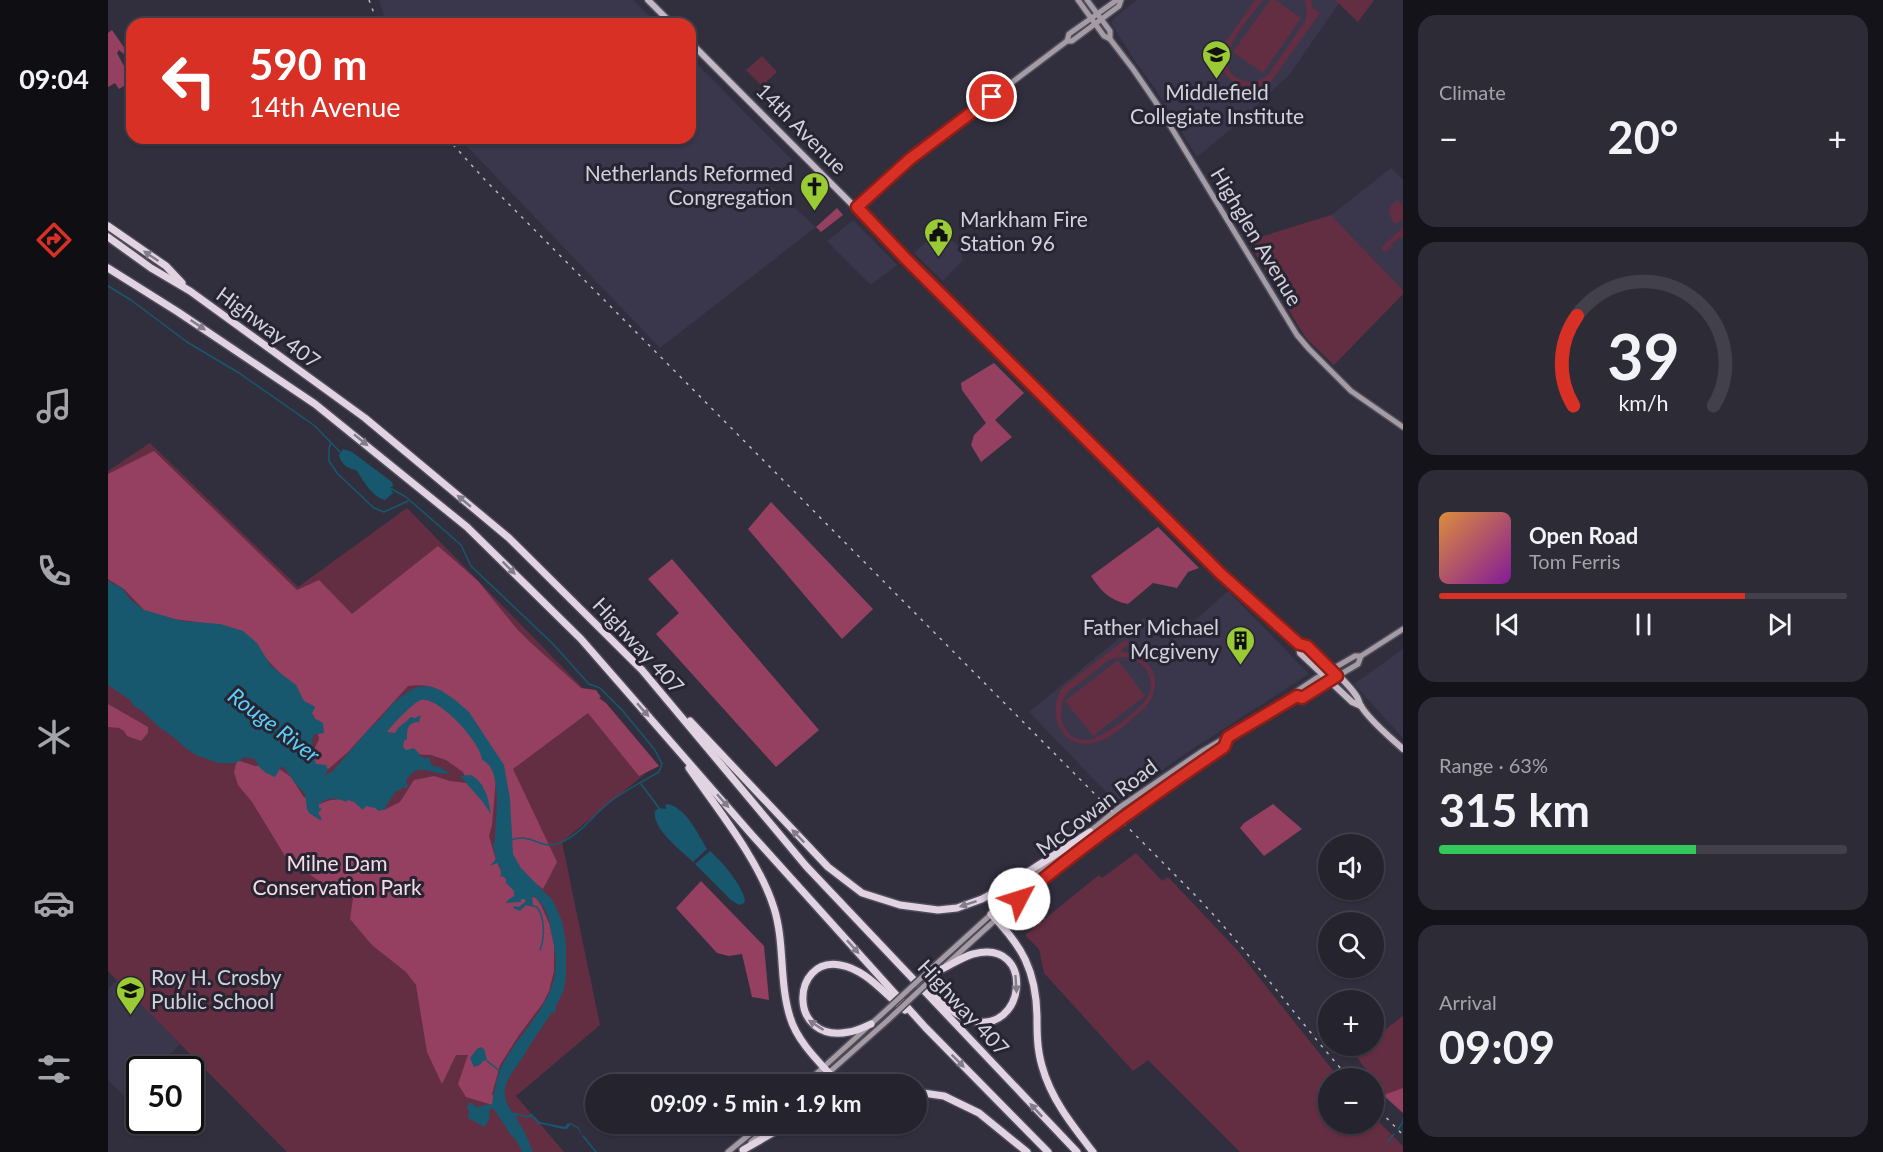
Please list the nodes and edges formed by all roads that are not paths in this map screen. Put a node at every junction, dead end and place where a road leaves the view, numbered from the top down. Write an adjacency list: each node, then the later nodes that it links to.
1 (648, 0): 6 (main road)
2 (1078, 0): 7 (main road, Highglen Avenue)
3 (1087, 0): 5 (main road, Highglen Avenue)
4 (1119, 0): 5 (main road); 8 (main road)
5 (1097, 14): 7 (main road); 8 (main road, Highglen Avenue)
6 (666, 18)
7 (1091, 18): 9 (main road, Highglen Avenue); 11 (main road)
8 (1101, 19): 9 (main road); 10 (main road, Highglen Avenue)
9 (1095, 24): 10 (main road, Highglen Avenue); 11 (main road)
10 (1110, 39): 18 (main road, Highglen Avenue)
11 (1067, 40): 13 (main road)
12 (696, 48): 13 (main road, 14th Avenue)
13 (857, 207): 20 (main road, 14th Avenue)
14 (108, 226): 17 (highway, one-way to 14)
15 (108, 237): 17 (highway, Highway 407)
16 (108, 270): 30 (highway, Highway 407, one-way to 30)
17 (190, 291): 22 (highway, Highway 407, one-way to 17)
18 (1403, 427)
19 (1403, 629): 21 (main road, McCowan Road)
20 (1299, 644): 23 (main road, 14th Avenue); 24 (main road, 14th Avenue)
21 (1361, 656): 23 (main road, McCowan Road); 25 (main road, McCowan Road)
22 (642, 670): 32 (highway, one-way to 22); 35 (highway, Highway 407)
23 (1332, 670): 24 (main road, McCowan Road); 25 (main road, 14th Avenue)
24 (1323, 674): 26 (main road, 14th Avenue); 27 (main road, McCowan Road)
25 (1337, 676): 26 (main road, McCowan Road); 28 (main road, 14th Avenue)
26 (1329, 680): 27 (main road, McCowan Road); 28 (main road, 14th Avenue)
27 (1297, 696): 29 (main road, McCowan Road)
28 (1361, 706): 31 (main road, 14th Avenue)
29 (1228, 737): 32 (main road, McCowan Road); 33 (main road, McCowan Road)
30 (670, 741): 36 (highway, Highway 407, one-way to 36); 38 (highway)
31 (1403, 749)
32 (1090, 832): 33 (main road, McCowan Road)
33 (994, 916): 34 (main road, McCowan Road); 50 (highway)
34 (937, 970): 35 (highway, one-way to 35); 37 (main road, McCowan Road, bridge); 38 (main road, McCowan Road, bridge)
35 (909, 975): 49 (highway, Highway 407, one-way to 35)
36 (917, 1018): 37 (highway, one-way to 36); 48 (highway, Highway 407, one-way to 48)
37 (871, 1024): 38 (main road, McCowan Road)
38 (826, 1070): 39 (main road, McCowan Road); 40 (main road, McCowan Road)
39 (820, 1074)
40 (823, 1074)
41 (927, 1094): 47 (highway)
42 (750, 1134): 46 (main road)
43 (761, 1134): 45 (main road)
44 (771, 1134): 45 (highway)
45 (742, 1151)
46 (728, 1152)
47 (1027, 1152)
48 (1048, 1152)
49 (1077, 1152)
50 (1093, 1152)

